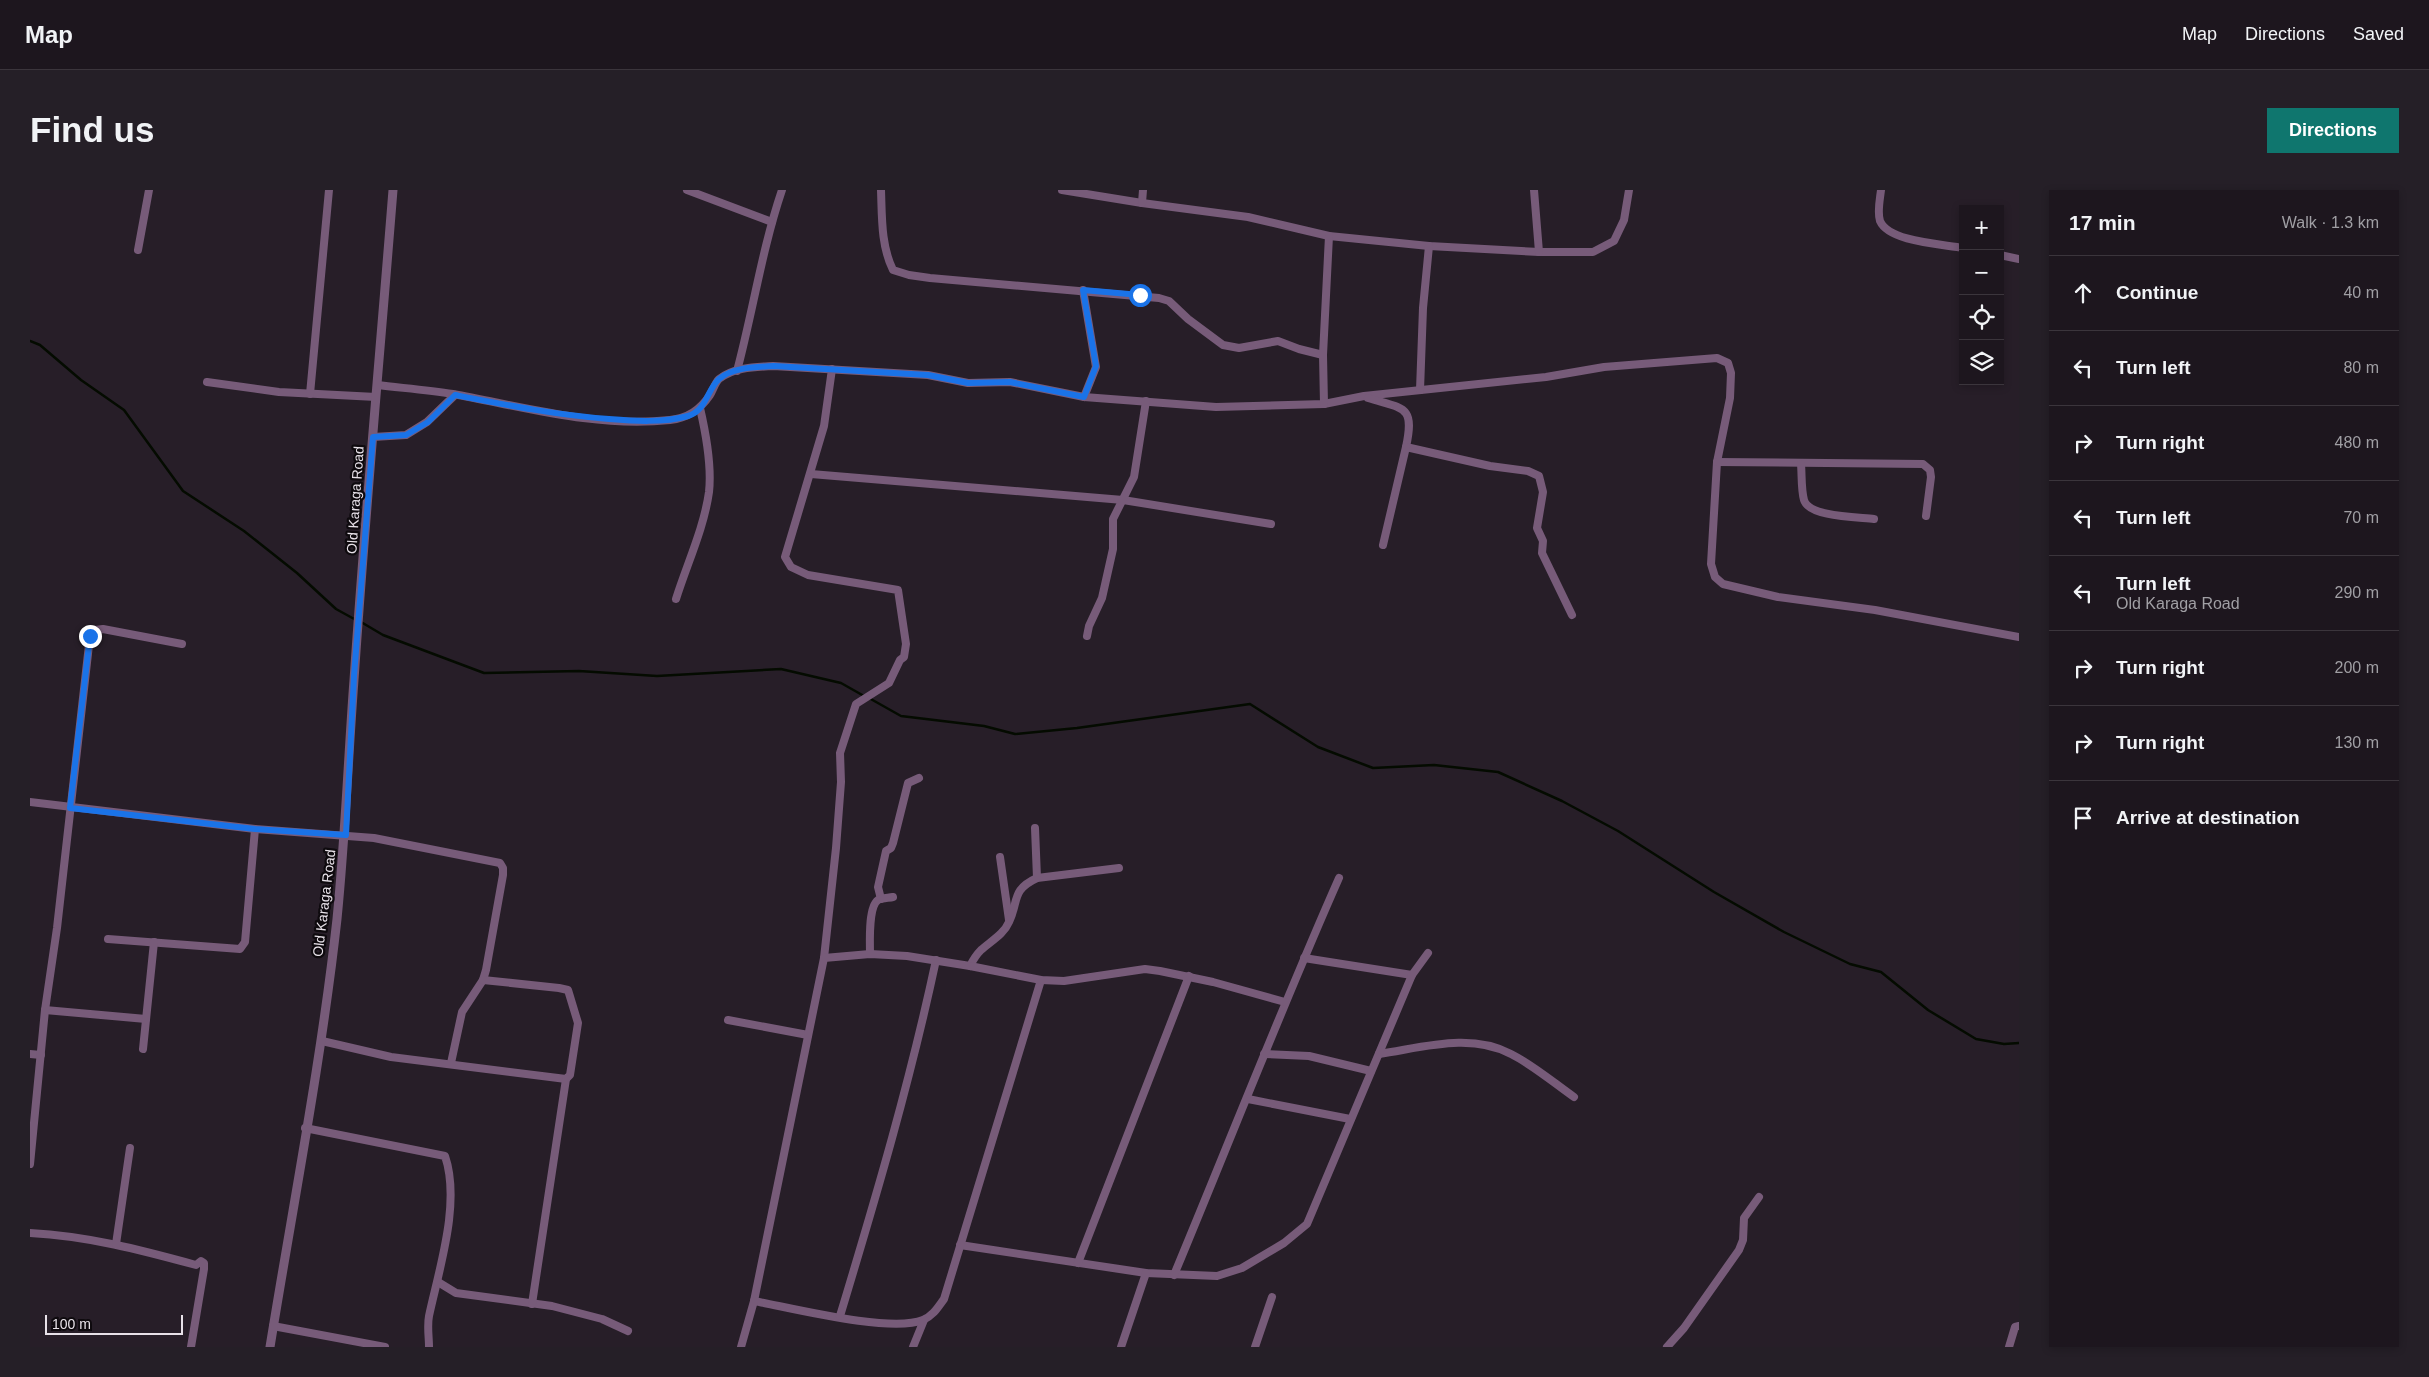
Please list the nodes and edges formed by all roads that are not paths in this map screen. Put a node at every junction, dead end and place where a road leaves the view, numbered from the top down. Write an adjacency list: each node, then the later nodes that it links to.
1 (149, 190): 17 (street)
2 (329, 190): 28 (street)
3 (393, 190): 26 (street, Old Karaga Road)
4 (687, 190): 13 (street)
5 (782, 190): 13 (street)
6 (881, 190): 21 (street)
7 (1062, 190): 12 (street)
8 (1143, 190): 12 (street)
9 (1534, 190): 18 (street)
10 (1629, 190): 18 (street)
11 (1881, 190): 16 (street)
12 (1142, 203): 14 (street)
13 (772, 222): 24 (street)
14 (1329, 236): 15 (street); 22 (street)
15 (1429, 246): 18 (street); 27 (street)
16 (1959, 247)
17 (138, 250)
18 (1539, 252)
19 (2004, 256): 20 (street)
20 (2019, 259)
21 (1083, 290): 22 (street); 32 (street)
22 (1323, 355): 34 (street)
23 (832, 369): 24 (street); 32 (street); 40 (street)
24 (737, 371): 35 (street)
25 (206, 382): 28 (street)
26 (378, 385): 29 (street); 31 (street, Old Karaga Road)
27 (1420, 390): 30 (street); 38 (street)
28 (310, 394): 31 (street)
29 (455, 395): 35 (street); 36 (street)
30 (1364, 396): 34 (street); 37 (street)
31 (376, 397): 36 (street, Old Karaga Road)
32 (1084, 397): 33 (street)
33 (1146, 402): 34 (street); 41 (street)
34 (1324, 404)
35 (700, 408): 46 (street)
36 (373, 437): 56 (street, Old Karaga Road)
37 (1406, 447): 45 (street); 47 (street)
38 (1717, 462): 39 (street); 49 (street)
39 (1801, 464): 42 (street); 43 (street)
40 (811, 474): 41 (street); 68 (street)
41 (1123, 500): 44 (street); 48 (street)
42 (1926, 516)
43 (1874, 519)
44 (1271, 524)
45 (1383, 545)
46 (676, 599)
47 (1572, 615)
48 (1087, 636)
49 (2019, 637)
50 (182, 644): 53 (street)
51 (919, 778): 62 (street)
52 (30, 802): 53 (street)
53 (70, 808): 55 (street); 77 (street)
54 (1035, 828): 59 (street)
55 (255, 829): 56 (street); 65 (street)
56 (346, 835): 74 (street); 81 (street, Old Karaga Road)
57 (1000, 857): 63 (street)
58 (1119, 868): 59 (street)
59 (1037, 878): 63 (street)
60 (1339, 878): 69 (street)
61 (894, 897): 62 (street)
62 (881, 899): 67 (street)
63 (1009, 922): 71 (street)
64 (108, 939): 65 (street)
65 (154, 942): 78 (street)
66 (1428, 953): 72 (street)
67 (870, 954): 68 (street); 70 (street)
68 (824, 958): 80 (street)
69 (1304, 958): 72 (street); 76 (street)
70 (936, 960): 71 (street); 107 (street)
71 (970, 966): 75 (street)
72 (1412, 975): 85 (street)
73 (1189, 976): 75 (street); 76 (street); 100 (street)
74 (482, 980): 87 (street); 89 (street)
75 (1041, 980): 99 (street)
76 (1285, 1002): 84 (street)
77 (45, 1010): 78 (street); 86 (street)
78 (146, 1018): 82 (street)
79 (728, 1020): 80 (street)
80 (808, 1035): 105 (street)
81 (322, 1041): 87 (street); 93 (street, Old Karaga Road)
82 (143, 1049)
83 (30, 1054): 86 (street)
84 (1264, 1054): 88 (street); 91 (street)
85 (1378, 1054): 88 (street); 90 (street)
86 (40, 1055): 95 (street)
87 (451, 1063): 89 (street)
88 (1371, 1071): 92 (street)
89 (566, 1079): 106 (street)
90 (1574, 1096)
91 (1248, 1098): 92 (street); 102 (street)
92 (1350, 1119): 102 (street)
93 (305, 1128): 103 (street); 109 (street, Old Karaga Road)
94 (130, 1148): 98 (street)
95 (30, 1164)
96 (1759, 1198): 120 (street)
97 (30, 1234): 98 (street)
98 (116, 1244): 112 (street)
99 (960, 1245): 100 (street); 108 (street)
100 (1078, 1262): 101 (street)
101 (1146, 1273): 102 (street); 118 (street)
102 (1174, 1275)
103 (438, 1282): 106 (street); 115 (street)
104 (1272, 1297): 119 (street)
105 (754, 1301): 107 (street); 116 (street)
106 (532, 1304): 111 (street)
107 (840, 1316): 108 (street)
108 (924, 1320): 117 (street)
109 (273, 1326): 113 (street, Old Karaga Road); 114 (street)
110 (2019, 1326): 121 (street)
111 (628, 1331)
112 (191, 1347)
113 (270, 1347)
114 (384, 1347)
115 (429, 1347)
116 (741, 1347)
117 (913, 1347)
118 (1121, 1347)
119 (1255, 1347)
120 (1667, 1347)
121 (2009, 1347)

